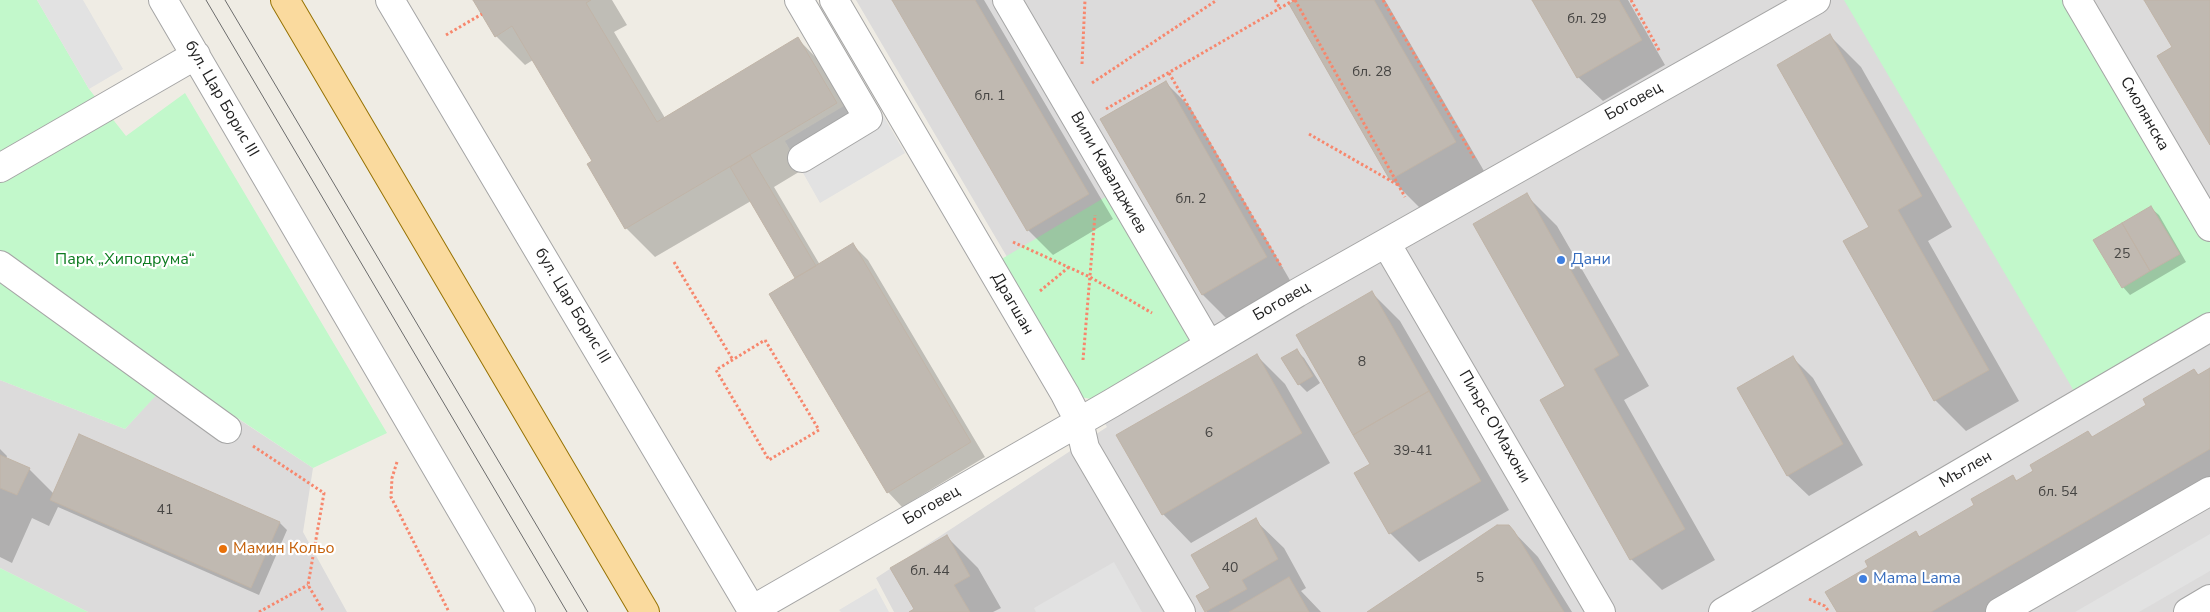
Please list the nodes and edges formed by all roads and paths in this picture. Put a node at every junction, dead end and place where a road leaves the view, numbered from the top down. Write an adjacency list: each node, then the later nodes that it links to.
1 (163, 0): 19 (street, бул. Цар Борис III)
2 (285, 0): 54 (main road)
3 (390, 0): 49 (street, бул. Цар Борис III)
4 (799, 0): 24 (street)
5 (834, 0): 32 (street, Драгшан)
6 (1007, 0): 22 (street, Вили Кавалджиев)
7 (1085, 0): 20 (path)
8 (1217, 0): 22 (path)
9 (1275, 0): 15 (path)
10 (1295, 0): 15 (path); 27 (path)
11 (1383, 0): 26 (path)
12 (1631, 0): 18 (path)
13 (1816, 0): 26 (street, Боговец)
14 (2077, 0): 30 (street, Смолянска)
15 (1281, 8): 21 (path)
16 (482, 14): 17 (path)
17 (443, 37)
18 (1661, 52)
19 (196, 55): 25 (street); 53 (street, бул. Цар Борис III)
20 (1082, 72)
21 (1169, 73): 22 (path); 36 (path)
22 (1079, 125): 39 (street, Вили Кавалджиев)
23 (1309, 134): 27 (path)
24 (802, 158)
25 (0, 168)
26 (1488, 184): 29 (street, Боговец)
27 (1399, 185): 29 (path)
28 (1095, 208): 35 (path)
29 (1420, 223): 31 (street, Боговец)
30 (2210, 227)
31 (1386, 243): 36 (street, Боговец); 56 (street, Пиърс О'Махони)
32 (977, 244): 35 (path); 42 (street, Драгшан)
33 (674, 262): 40 (path)
34 (0, 265): 43 (street)
35 (1090, 277): 37 (path); 41 (path)
36 (1297, 293): 39 (street, Боговец)
37 (1158, 316)
38 (2210, 327): 57 (street, Мъглен)
39 (1209, 345): 42 (street, Боговец)
40 (732, 360): 40 (path)
41 (1083, 362)
42 (1079, 421): 49 (street, Боговец); 55 (street, Драгшан)
43 (227, 429): 46 (path)
44 (398, 455): 52 (path)
45 (2210, 491): 48 (street)
46 (308, 585): 50 (path); 51 (path)
47 (2210, 599): 59 (street)
48 (2030, 605): 58 (street)
49 (753, 611)
50 (259, 612)
51 (324, 612)
52 (449, 612)
53 (521, 612)
54 (645, 612)
55 (1181, 612)
56 (1601, 612)
57 (1723, 612)
58 (2000, 612)
59 (2188, 612)

